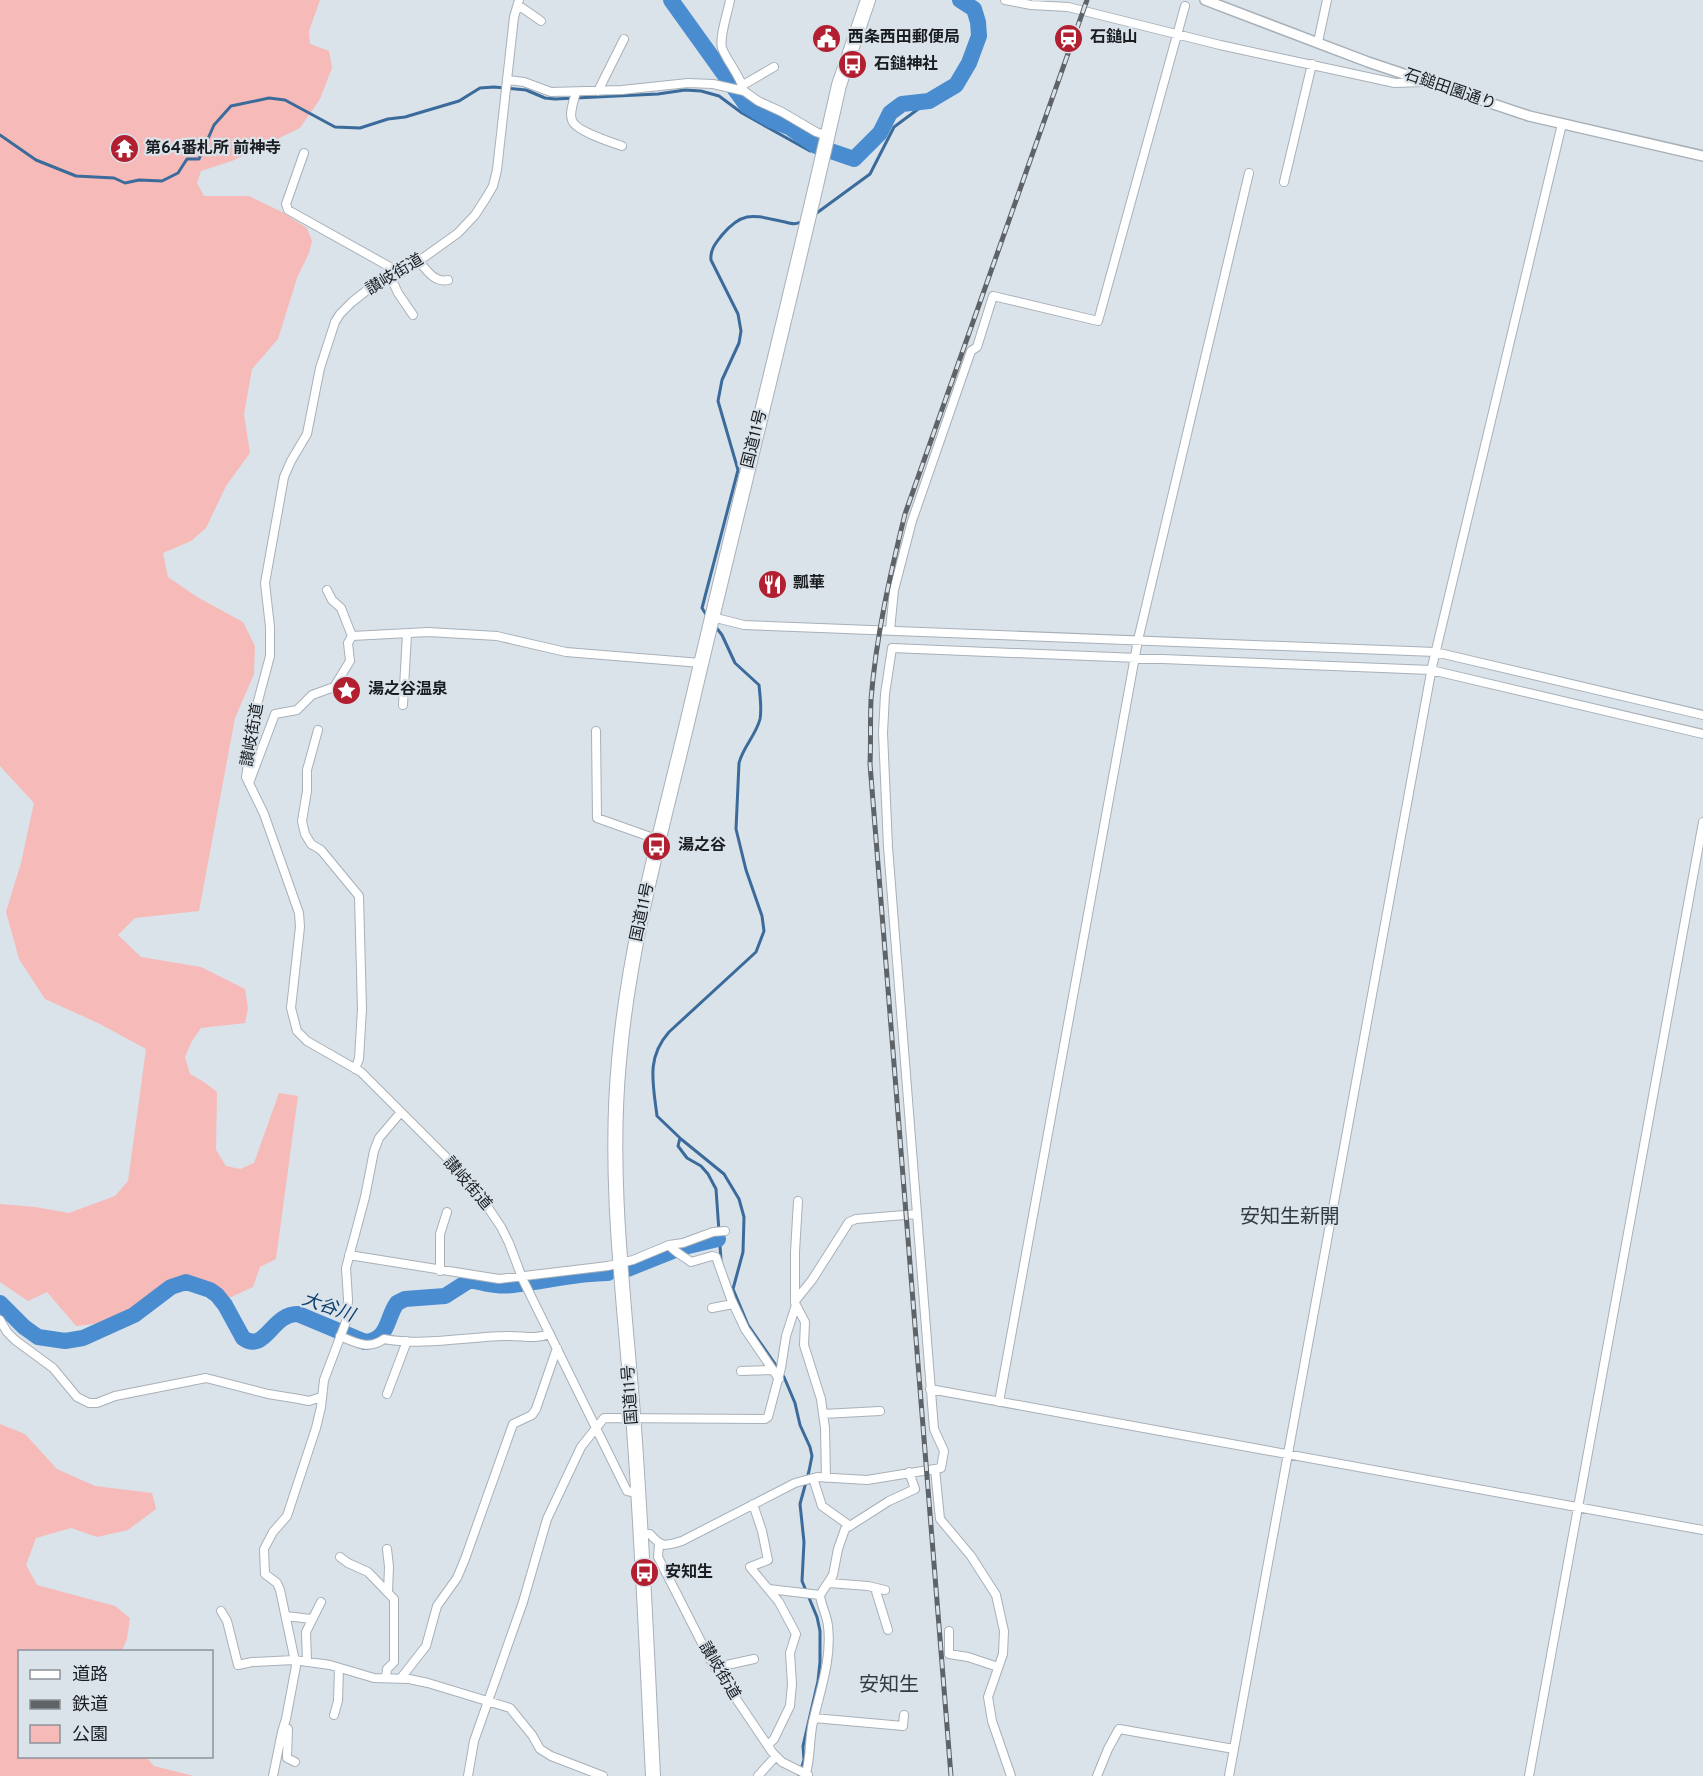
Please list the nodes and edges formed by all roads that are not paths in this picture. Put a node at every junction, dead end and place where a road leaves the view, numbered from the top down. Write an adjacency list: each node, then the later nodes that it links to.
1 (730, 0): 17 (street)
2 (868, 0): 21 (highway, 国道11号)
3 (1005, 0): 7 (street)
4 (1205, 0): 12 (street, 石鎚田園通り)
5 (1327, 0): 12 (street)
6 (519, 2): 9 (street); 16 (street, 讃岐街道)
7 (1033, 3): 10 (street)
8 (1185, 6): 10 (street)
9 (541, 21)
10 (1177, 33): 13 (street); 33 (street)
11 (624, 39): 18 (street)
12 (1317, 42): 15 (street, 石鎚田園通り)
13 (1312, 64): 15 (street); 26 (street)
14 (774, 67): 17 (street)
15 (1428, 82): 20 (street, 石鎚田園通り)
16 (507, 85): 19 (street); 27 (street, 讃岐街道)
17 (744, 88): 18 (street); 21 (street)
18 (598, 91): 19 (street)
19 (575, 96): 22 (street)
20 (1562, 124): 24 (street, 石鎚田園通り); 37 (street)
21 (828, 136): 32 (highway, 国道11号)
22 (622, 146)
23 (304, 153): 28 (street)
24 (1703, 156)
25 (1249, 173): 36 (street)
26 (1284, 182)
27 (419, 261): 28 (street, 讃岐街道); 29 (street)
28 (394, 276): 30 (street); 46 (street, 讃岐街道)
29 (448, 280)
30 (414, 315)
31 (327, 590): 35 (street)
32 (711, 617): 33 (street); 39 (highway, 国道11号)
33 (890, 630): 36 (street)
34 (407, 634): 35 (street); 39 (street); 41 (street)
35 (352, 636): 46 (street)
36 (1138, 642): 37 (street); 38 (street)
37 (1435, 654): 40 (street); 42 (street)
38 (1135, 656): 40 (street); 53 (street); 74 (street)
39 (701, 663): 48 (highway, 国道11号)
40 (1432, 669): 45 (street); 79 (street)
41 (403, 705)
42 (1703, 715)
43 (318, 730): 49 (street)
44 (596, 731): 48 (street)
45 (1703, 734)
46 (249, 783): 49 (street, 讃岐街道)
47 (1703, 822): 86 (street)
48 (659, 840): 57 (highway, 国道11号)
49 (355, 1069): 50 (street, 讃岐街道)
50 (400, 1112): 56 (street); 59 (street, 讃岐街道)
51 (798, 1201): 60 (street)
52 (447, 1212): 58 (street)
53 (917, 1214): 60 (street); 71 (street)
54 (725, 1231): 55 (street)
55 (669, 1245): 57 (street); 61 (street)
56 (349, 1255): 58 (street); 65 (street)
57 (621, 1263): 59 (street); 77 (highway, 国道11号)
58 (440, 1271): 59 (street)
59 (524, 1282): 64 (street, 讃岐街道)
60 (795, 1303): 70 (street); 76 (street)
61 (733, 1304): 62 (street); 68 (street)
62 (712, 1308)
63 (0, 1320): 73 (street)
64 (550, 1334): 66 (street); 67 (street, 讃岐街道)
65 (340, 1336): 66 (street); 73 (street)
66 (407, 1341): 72 (street)
67 (557, 1348): 78 (street, 讃岐街道); 112 (street)
68 (773, 1370): 69 (street); 70 (street)
69 (741, 1371)
70 (779, 1379): 77 (street)
71 (930, 1389): 74 (street); 80 (street)
72 (387, 1394)
73 (321, 1397): 101 (street)
74 (999, 1402): 79 (street)
75 (880, 1411): 76 (street)
76 (823, 1414): 83 (street)
77 (633, 1418): 78 (street); 84 (highway, 国道11号)
78 (596, 1430): 84 (street, 讃岐街道); 113 (street)
79 (1289, 1454): 86 (street); 119 (street)
80 (935, 1468): 81 (street); 108 (street)
81 (909, 1472): 83 (street); 87 (street)
82 (813, 1478): 83 (street); 85 (street); 87 (street)
83 (826, 1478)
84 (639, 1493): 89 (highway, 国道11号)
85 (753, 1504): 90 (street); 95 (street)
86 (1578, 1507): 88 (street); 131 (street)
87 (850, 1526): 93 (street)
88 (1703, 1530)
89 (641, 1535): 90 (street); 126 (highway, 国道11号)
90 (659, 1544): 110 (street, 讃岐街道)
91 (387, 1550): 97 (street)
92 (340, 1557): 97 (street)
93 (829, 1583): 94 (street); 98 (street)
94 (875, 1588): 96 (street); 103 (street)
95 (769, 1589): 98 (street); 118 (street)
96 (885, 1590)
97 (388, 1592): 111 (street)
98 (820, 1594): 116 (street)
99 (321, 1602): 102 (street)
100 (220, 1611): 106 (street)
101 (286, 1616): 102 (street); 106 (street)
102 (311, 1619): 107 (street)
103 (888, 1630)
104 (949, 1631): 108 (street)
105 (754, 1659): 110 (street)
106 (294, 1660): 107 (street); 117 (street)
107 (307, 1662): 109 (street)
108 (998, 1667): 128 (street)
109 (339, 1668): 111 (street); 114 (street)
110 (716, 1670): 118 (street, 讃岐街道)
111 (386, 1677): 112 (street)
112 (401, 1678): 113 (street)
113 (488, 1702): 124 (street); 125 (street)
114 (334, 1715)
115 (904, 1715): 116 (street)
116 (814, 1718): 122 (street)
117 (284, 1725): 121 (street); 123 (street)
118 (768, 1745): 120 (street, 讃岐街道)
119 (1234, 1749): 129 (street); 130 (street)
120 (776, 1756): 122 (street, 讃岐街道); 127 (street)
121 (295, 1762)
122 (808, 1774)
123 (273, 1776)
124 (468, 1776)
125 (603, 1776)
126 (653, 1776)
127 (758, 1776)
128 (1011, 1776)
129 (1097, 1776)
130 (1229, 1776)
131 (1529, 1776)

